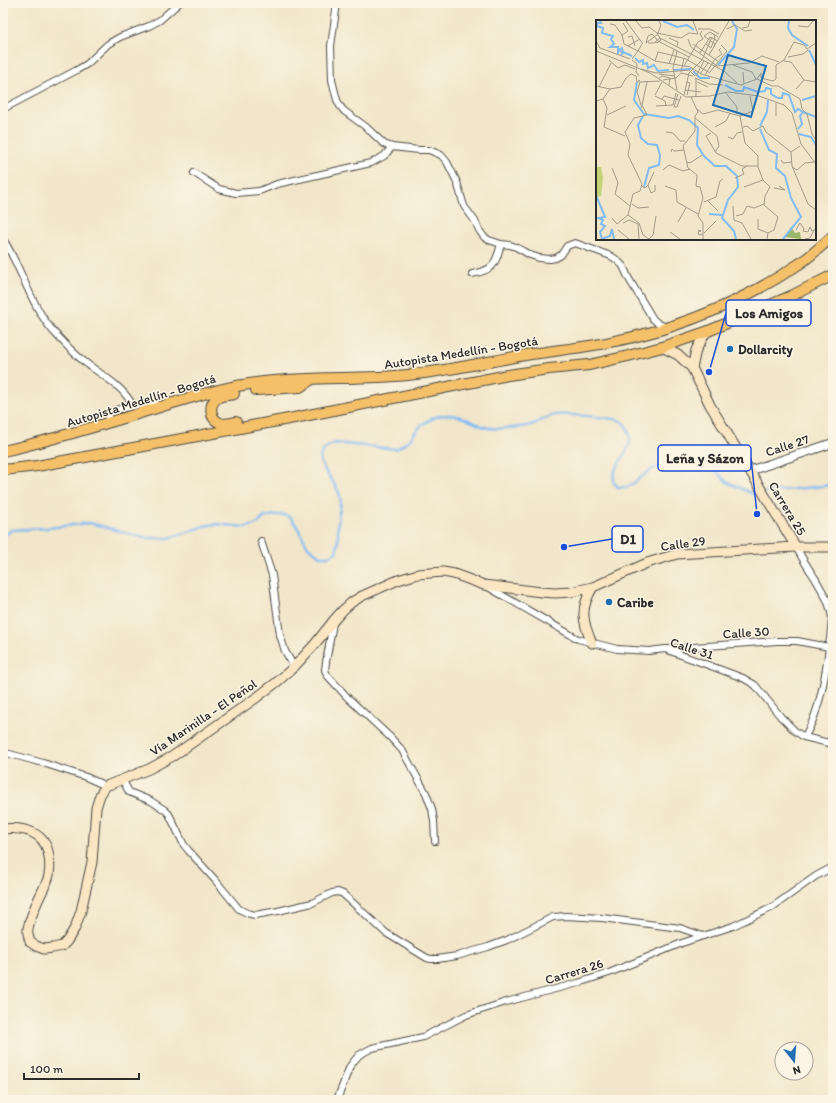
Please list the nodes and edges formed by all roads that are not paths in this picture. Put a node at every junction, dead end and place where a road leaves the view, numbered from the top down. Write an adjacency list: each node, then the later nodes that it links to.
1 (179, 3): 3 (street)
2 (337, 3): 4 (street)
3 (3, 109)
4 (392, 148): 5 (street); 8 (street)
5 (194, 173)
6 (833, 236): 11 (highway, Autopista Medellín - Bogotá)
7 (3, 239): 16 (street)
8 (501, 244): 9 (street); 11 (street)
9 (472, 274)
10 (833, 275): 12 (highway)
11 (668, 328): 15 (highway, Autopista Medellín - Bogotá)
12 (706, 332): 13 (highway); 14 (main road)
13 (662, 347): 14 (main road, Carrera 25); 18 (highway)
14 (692, 368): 23 (main road, Carrera 25)
15 (313, 378): 17 (highway, Autopista Medellín - Bogotá); 18 (highway)
16 (133, 406): 17 (street); 19 (street)
17 (161, 406): 19 (highway, Autopista Medellín - Bogotá)
18 (294, 418): 22 (highway)
19 (107, 422): 21 (highway, Autopista Medellín - Bogotá)
20 (833, 443): 23 (street, Calle 27)
21 (3, 451)
22 (3, 470)
23 (749, 471): 26 (main road, Carrera 25)
24 (262, 541): 33 (street)
25 (833, 547): 26 (main road, Calle 29)
26 (796, 548): 28 (main road, Calle 29); 31 (street, Carrera 25)
27 (484, 585): 28 (main road, Calle 29); 29 (main road, Vía Marinilla - El Peñol); 30 (street, Calle 31)
28 (594, 588): 30 (main road)
29 (334, 620): 33 (main road, Vía Marinilla - El Peñol); 40 (street)
30 (592, 643): 32 (street, Calle 31)
31 (829, 647): 32 (street, Calle 30); 34 (street, Carrera 25)
32 (665, 649): 34 (street, Calle 31)
33 (294, 667): 37 (main road, Vía Marinilla - El Peñol)
34 (804, 737): 35 (street, Calle 31)
35 (833, 744)
36 (3, 753): 38 (street)
37 (122, 779): 38 (main road, Vía Marinilla - El Peñol); 42 (street)
38 (106, 786): 39 (main road)
39 (3, 829)
40 (435, 841)
41 (833, 867): 42 (street, Carrera 26)
42 (703, 936): 43 (street, Carrera 26)
43 (337, 1100)

